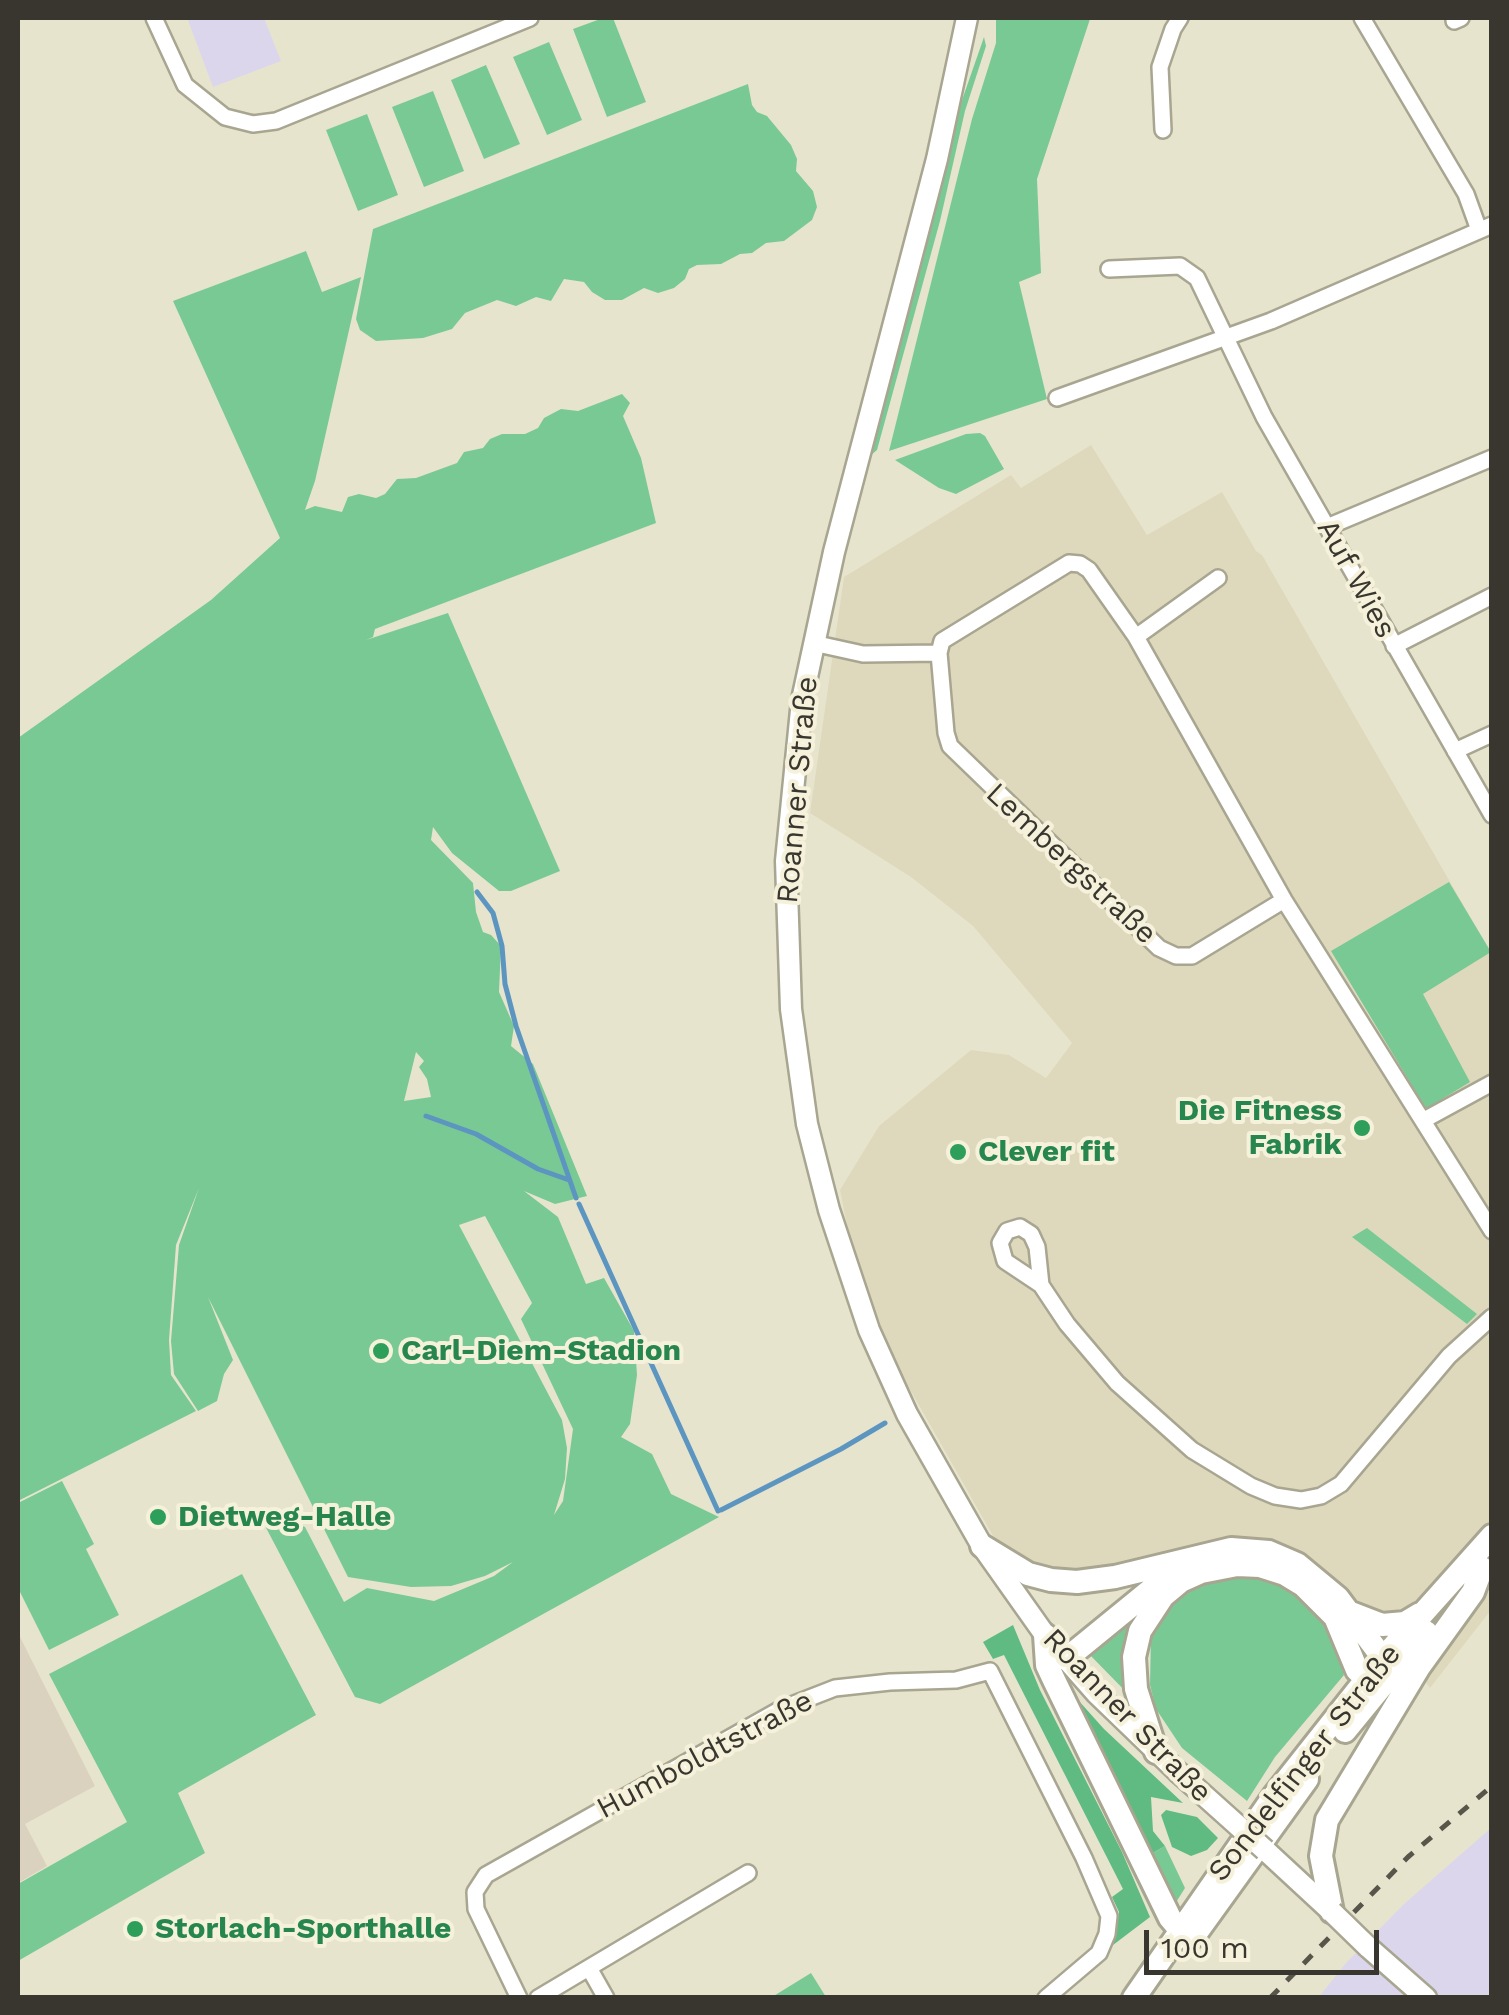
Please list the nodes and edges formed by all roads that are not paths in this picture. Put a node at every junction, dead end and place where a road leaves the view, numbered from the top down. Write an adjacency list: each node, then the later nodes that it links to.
1 (154, 18): 2 (street)
2 (530, 18)
3 (967, 18): 16 (street, Roanner Straße)
4 (1180, 18): 6 (street)
5 (1362, 18): 7 (street)
6 (1162, 130)
7 (1485, 228): 9 (street)
8 (1109, 269): 9 (street, Auf Wies)
9 (1227, 338): 10 (street); 12 (street, Auf Wies)
10 (1057, 398)
11 (1492, 458): 12 (street)
12 (1326, 526): 17 (street, Auf Wies)
13 (1218, 578): 15 (street)
14 (1492, 596): 17 (street)
15 (1136, 637): 18 (street); 22 (street)
16 (813, 643): 18 (street); 28 (street, Roanner Straße)
17 (1394, 646): 20 (street, Auf Wies)
18 (938, 653): 22 (street, Lembergstraße)
19 (1492, 734): 20 (street)
20 (1455, 751): 21 (street, Auf Wies)
21 (1492, 814)
22 (1284, 900): 24 (street)
23 (1492, 1083): 24 (street)
24 (1424, 1120): 25 (street)
25 (1492, 1230)
26 (1040, 1285): 27 (street)
27 (1492, 1317)
28 (982, 1546): 30 (main road); 33 (street, Roanner Straße)
29 (1489, 1550): 31 (main road, Sondelfinger Straße); 35 (main road, Sondelfinger Straße); 38 (main road)
30 (1185, 1560): 32 (main road); 34 (main road)
31 (1427, 1609): 32 (main road); 35 (main road, Sondelfinger Straße)
32 (1351, 1612): 35 (main road)
33 (1046, 1635): 34 (street, Roanner Straße); 39 (main road)
34 (1066, 1659): 36 (street, Roanner Straße)
35 (1381, 1673): 36 (main road); 39 (main road, Sondelfinger Straße)
36 (1156, 1752): 38 (street, Roanner Straße, bridge)
37 (748, 1874): 40 (street)
38 (1332, 1912): 47 (street, Roanner Straße, bridge)
39 (1185, 1935): 45 (main road, Sondelfinger Straße); 46 (main road, Sondelfinger Straße)
40 (589, 1968): 42 (street); 43 (street)
41 (519, 1998): 44 (street, Humboldtstraße)
42 (538, 1998)
43 (606, 1998)
44 (1046, 1998)
45 (1134, 1998)
46 (1151, 1998)
47 (1426, 1998)

